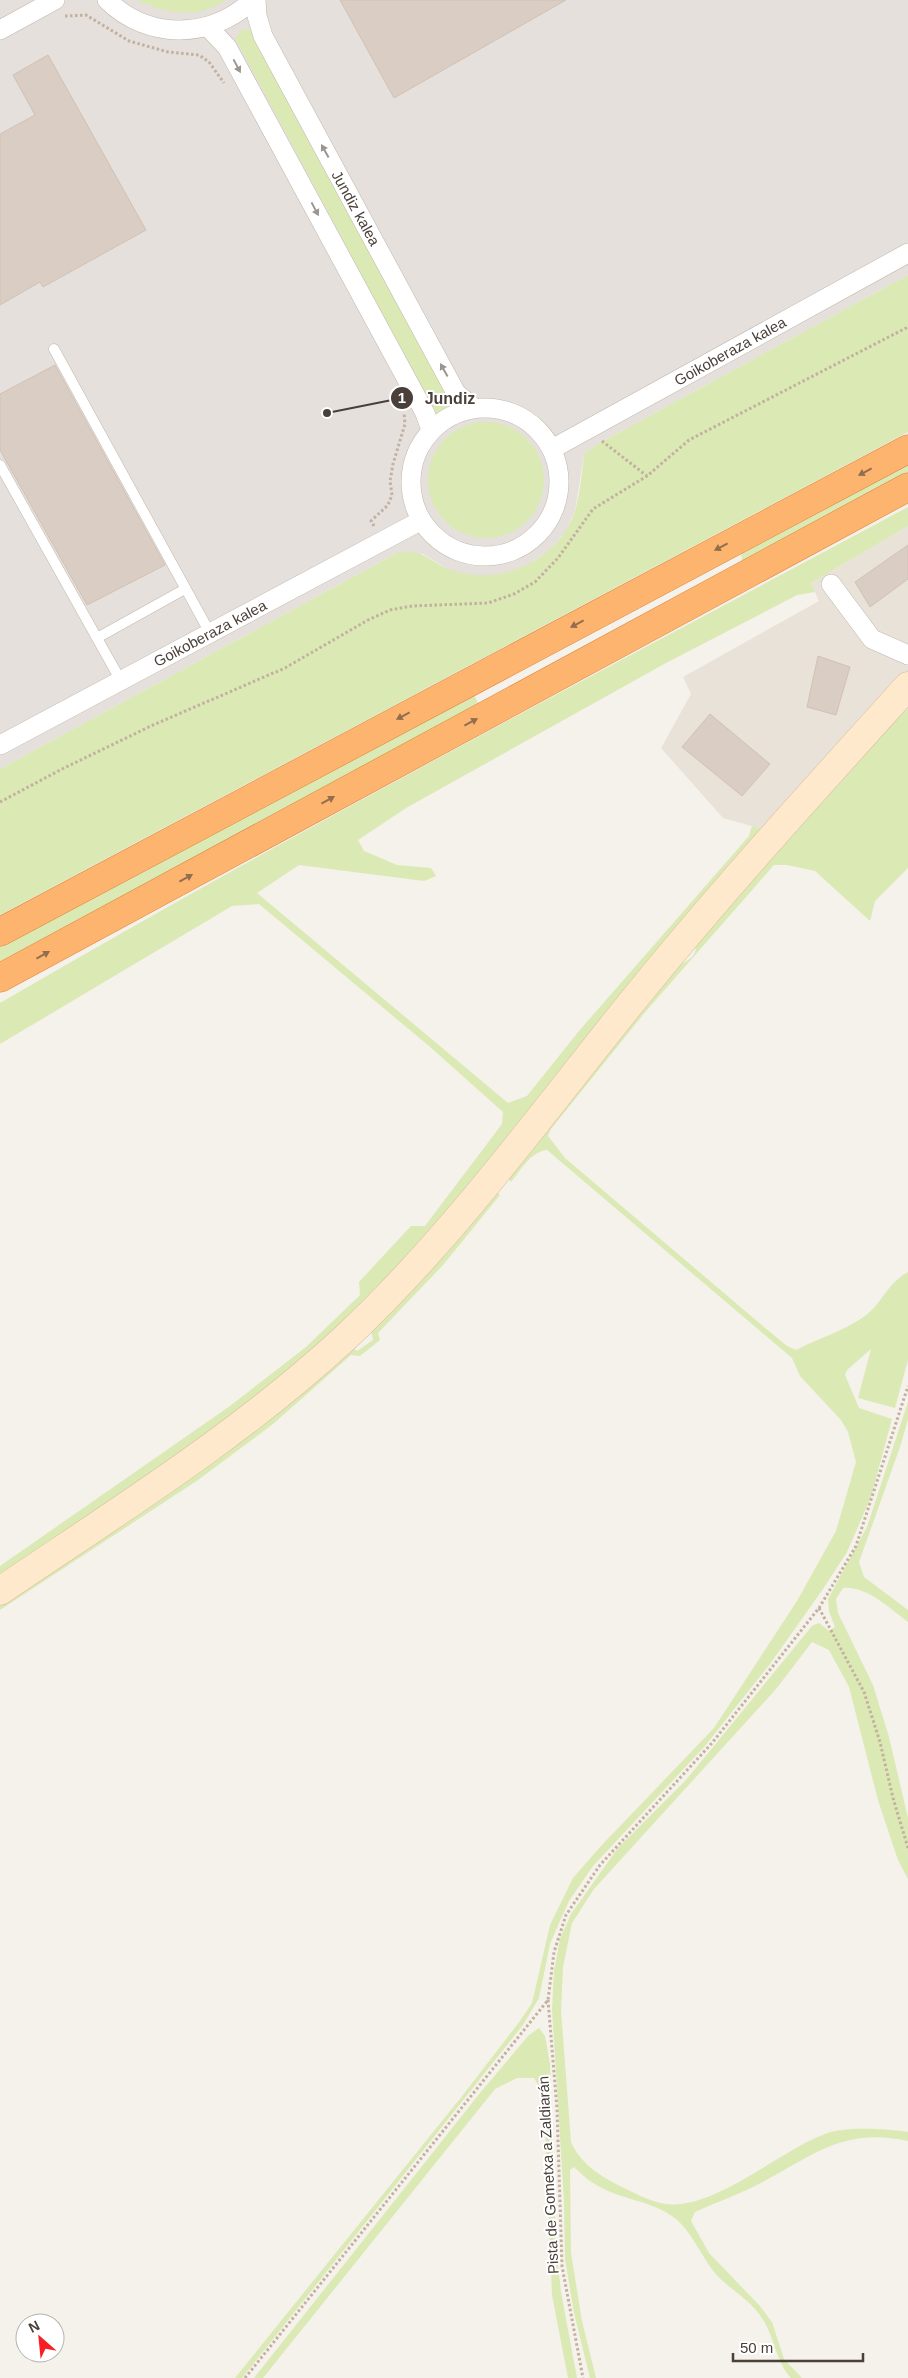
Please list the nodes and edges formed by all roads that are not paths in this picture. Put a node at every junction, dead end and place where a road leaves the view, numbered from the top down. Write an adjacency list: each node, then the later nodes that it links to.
1 (107, 0): 4 (street)
2 (254, 0): 4 (street); 8 (street, Jundiz kalea, one-way to 2)
3 (59, 8): 5 (street)
4 (208, 27): 9 (street, one-way to 9)
5 (0, 30)
6 (908, 253): 10 (street, Goikoberaza kalea)
7 (54, 349): 16 (lane)
8 (474, 408): 9 (street); 10 (street)
9 (431, 430): 14 (street)
10 (552, 449): 14 (street)
11 (908, 450): 23 (highway, one-way to 23)
12 (0, 465): 18 (lane)
13 (908, 487): 24 (highway, one-way to 13)
14 (420, 521): 17 (street, Goikoberaza kalea)
15 (831, 584): 19 (street)
16 (185, 589): 17 (lane); 18 (lane)
17 (210, 633): 20 (street, Goikoberaza kalea)
18 (97, 638): 20 (lane)
19 (908, 655)
20 (121, 681): 22 (street, Goikoberaza kalea)
21 (908, 686): 25 (street)
22 (1, 742)
23 (0, 932)
24 (0, 978)
25 (0, 1591)

